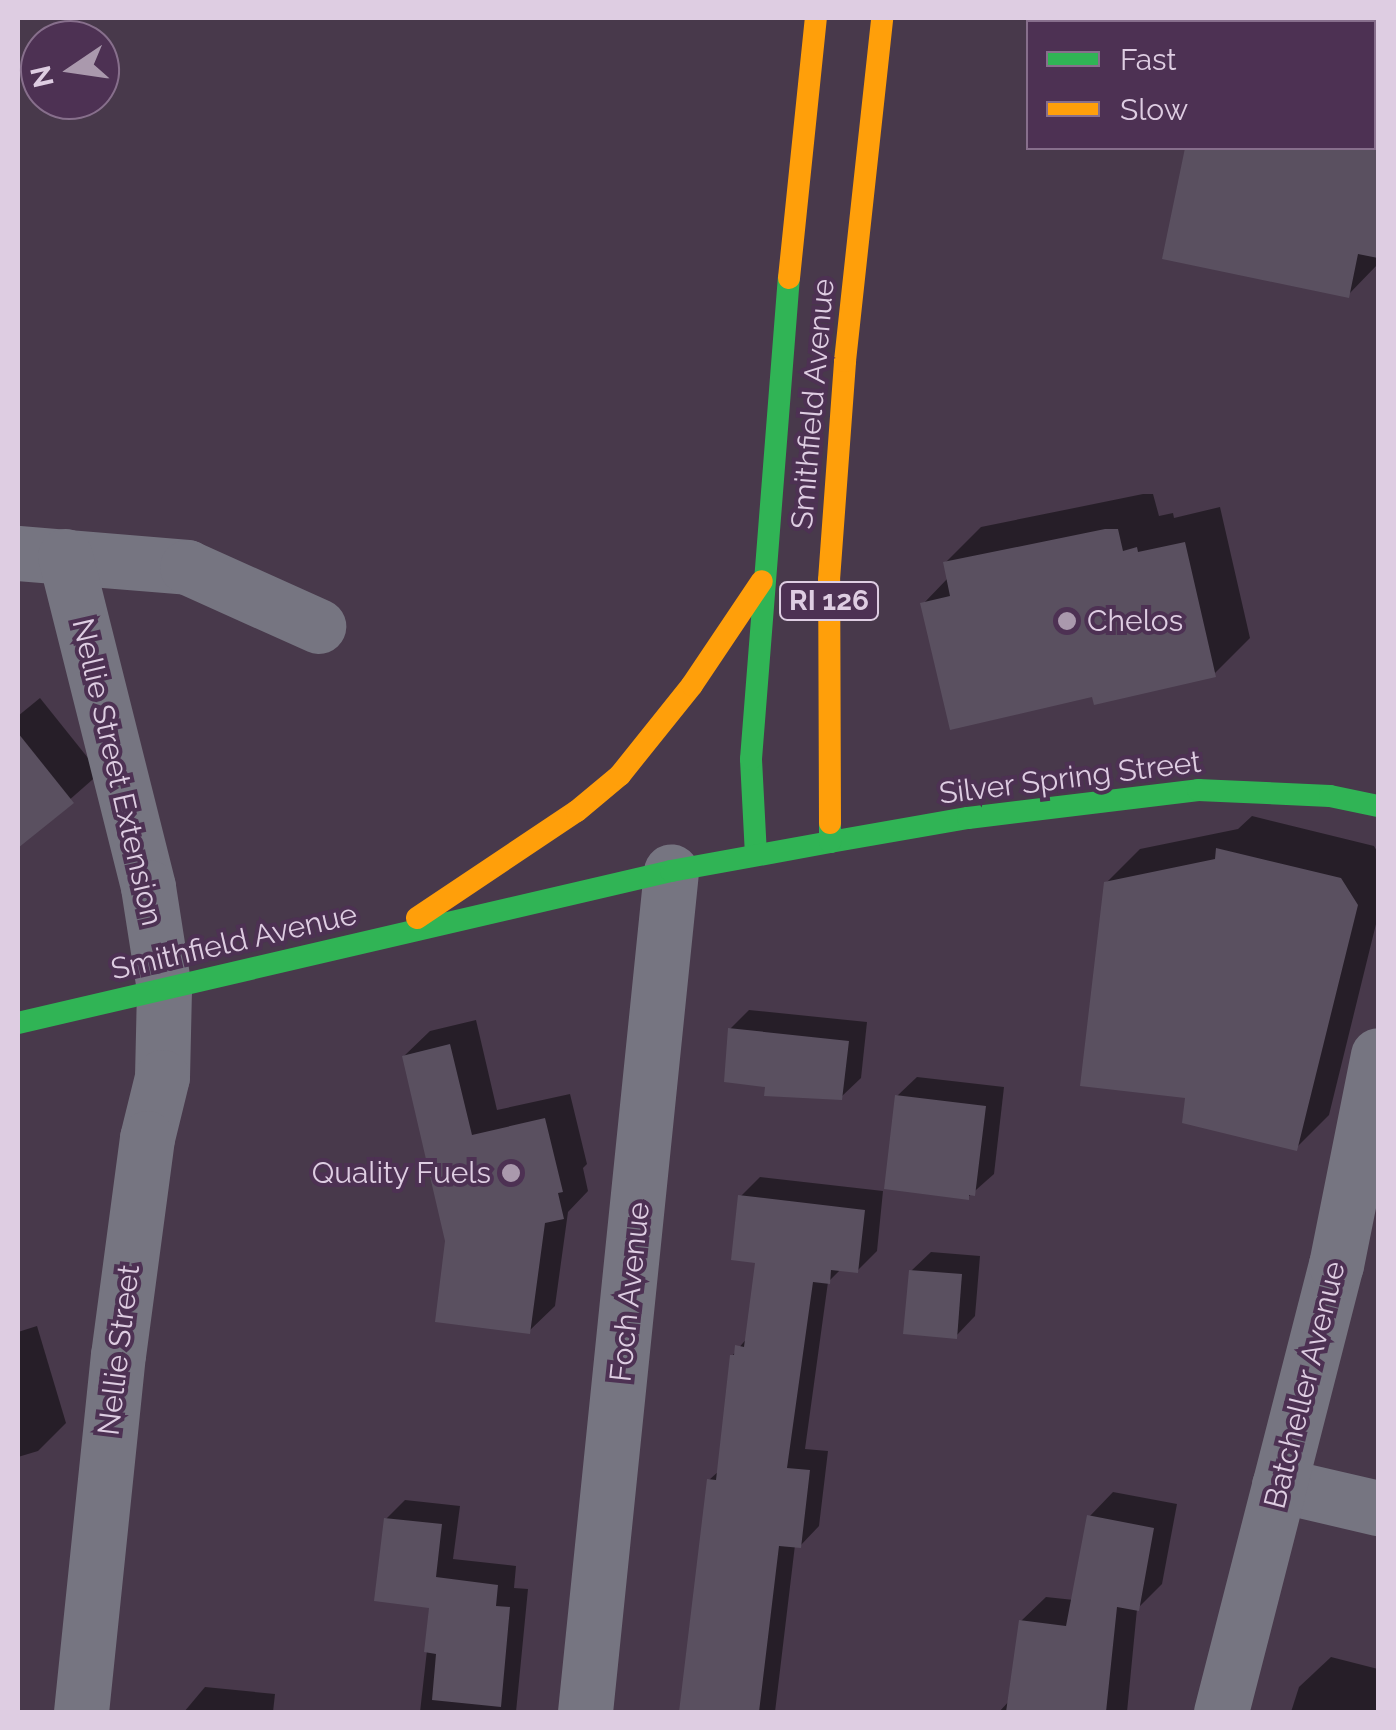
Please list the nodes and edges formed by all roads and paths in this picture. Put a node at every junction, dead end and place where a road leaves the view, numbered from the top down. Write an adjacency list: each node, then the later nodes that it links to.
1 (816, 18): 4 (main road, Smithfield Avenue / RI 126)
2 (882, 18): 7 (main road, Smithfield Avenue / RI 126)
3 (33, 561): 5 (street); 11 (street, Nellie Street Extension)
4 (765, 575): 8 (main road, Smithfield Avenue); 10 (main road)
5 (318, 626)
6 (1378, 806): 7 (main road, Silver Spring Street)
7 (830, 842): 8 (main road, Smithfield Avenue)
8 (756, 855): 9 (main road, Smithfield Avenue)
9 (671, 870): 10 (main road, Smithfield Avenue); 17 (street, Foch Avenue)
10 (390, 936): 11 (main road, Smithfield Avenue)
11 (164, 990): 12 (main road, Smithfield Avenue); 16 (street, Nellie Street)
12 (18, 1023)
13 (1378, 1056): 14 (street, Batcheller Avenue)
14 (1279, 1485): 15 (street); 18 (street, Batcheller Avenue)
15 (1378, 1508)
16 (80, 1712)
17 (586, 1712)
18 (1220, 1712)

